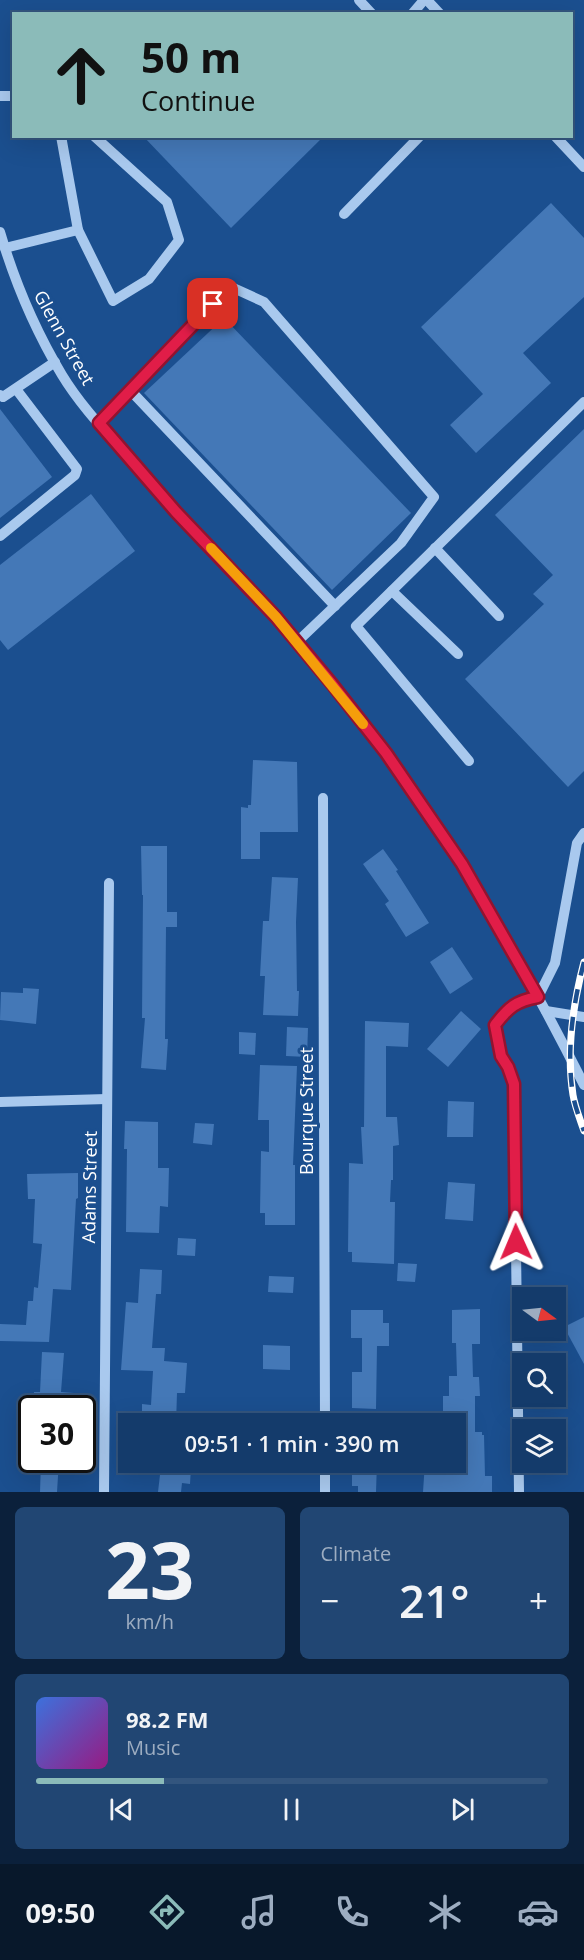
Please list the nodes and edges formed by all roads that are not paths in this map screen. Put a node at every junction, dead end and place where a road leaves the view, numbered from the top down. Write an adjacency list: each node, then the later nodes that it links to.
1 (359, 0): 3 (street)
2 (426, 0): 4 (street); 5 (street)
3 (370, 12)
4 (414, 12)
5 (438, 12)
6 (61, 138): 12 (street)
7 (96, 138): 12 (street)
8 (418, 138): 11 (street)
9 (557, 138): 10 (street)
10 (584, 167)
11 (345, 214)
12 (78, 230): 14 (street)
13 (0, 232): 14 (street, Glenn Street)
14 (5, 248): 15 (street, Glenn Street)
15 (55, 362): 16 (street); 20 (street, Glenn Street)
16 (16, 389): 18 (street); 21 (street)
17 (130, 390): 20 (street); 24 (street); 24 (street)
18 (0, 394)
19 (584, 402): 22 (street)
20 (99, 423): 26 (street, Glenn Street)
21 (0, 536)
22 (435, 548): 23 (street); 25 (street)
23 (392, 591): 27 (street); 28 (street)
24 (335, 606): 26 (street)
25 (499, 616)
26 (297, 642): 32 (street, Glenn Street)
27 (458, 654)
28 (469, 761)
29 (322, 798): 38 (street, Bourque Street)
30 (584, 833): 32 (street)
31 (109, 883): 36 (street, Adams Street)
32 (538, 997): 33 (street, Glenn Street); 42 (street)
33 (546, 1011): 34 (street); 35 (street, Glenn Street)
34 (584, 1017)
35 (584, 1085)
36 (107, 1099): 37 (street); 40 (street, Adams Street)
37 (0, 1102)
38 (325, 1413)
39 (325, 1473): 41 (street)
40 (104, 1492)
41 (326, 1492)
42 (519, 1492)

